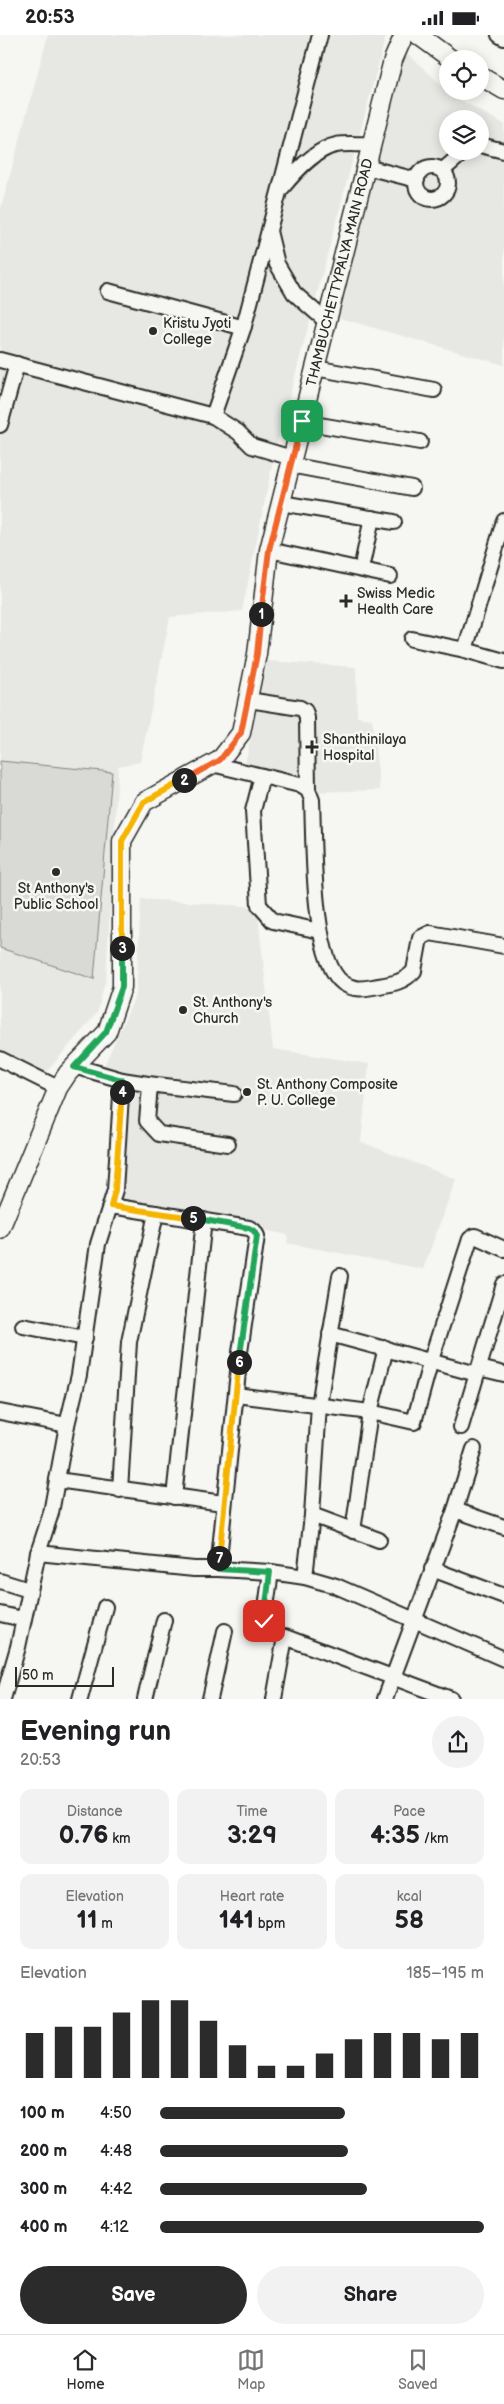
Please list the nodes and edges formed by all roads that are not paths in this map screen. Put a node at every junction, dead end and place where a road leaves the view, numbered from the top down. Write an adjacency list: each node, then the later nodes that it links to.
1 (320, 35): 16 (street)
2 (404, 35): 9 (main road, THAMBUCHETTYPALYA MAIN ROAD)
3 (418, 35): 6 (main road)
4 (499, 35): 5 (street)
5 (504, 37)
6 (439, 50)
7 (489, 81): 8 (main road)
8 (504, 90)
9 (372, 144): 13 (main road, THAMBUCHETTYPALYA MAIN ROAD); 16 (street)
10 (489, 147): 11 (street)
11 (504, 151)
12 (455, 160): 14 (street)
13 (366, 167): 15 (street); 19 (main road, THAMBUCHETTYPALYA MAIN ROAD)
14 (443, 170): 15 (street); 15 (street)
15 (416, 180)
16 (279, 192): 17 (street)
17 (269, 229): 19 (street); 20 (street)
18 (108, 291): 20 (street)
19 (327, 322): 23 (main road, THAMBUCHETTYPALYA MAIN ROAD)
20 (244, 326): 25 (street)
21 (0, 360): 22 (street)
22 (17, 364): 25 (street); 27 (street)
23 (315, 368): 24 (street); 26 (main road, THAMBUCHETTYPALYA MAIN ROAD)
24 (434, 390)
25 (213, 416): 29 (street)
26 (302, 421): 28 (street); 29 (main road, THAMBUCHETTYPALYA MAIN ROAD)
27 (0, 425)
28 (420, 442)
29 (291, 462): 30 (street); 31 (main road, THAMBUCHETTYPALYA MAIN ROAD)
30 (412, 488)
31 (281, 503): 32 (street); 35 (main road, THAMBUCHETTYPALYA MAIN ROAD)
32 (372, 518): 34 (street); 36 (street)
33 (504, 521): 39 (street)
34 (394, 522)
35 (269, 550): 37 (street); 41 (main road, THAMBUCHETTYPALYA MAIN ROAD)
36 (363, 560)
37 (390, 576)
38 (412, 639): 39 (street)
39 (465, 649): 40 (street)
40 (504, 661)
41 (248, 700): 42 (main road, THAMBUCHETTYPALYA MAIN ROAD); 44 (street)
42 (212, 765): 43 (street); 48 (main road, THAMBUCHETTYPALYA MAIN ROAD)
43 (262, 776): 44 (street); 45 (street)
44 (308, 790): 45 (street)
45 (320, 931): 46 (street)
46 (504, 946)
47 (0, 1059): 51 (street)
48 (74, 1067): 49 (street); 51 (main road, THAMBUCHETTYPALYA MAIN ROAD)
49 (122, 1080): 50 (street); 54 (street)
50 (148, 1084): 52 (street); 53 (street)
51 (58, 1088): 57 (main road, THAMBUCHETTYPALYA MAIN ROAD)
52 (234, 1094)
53 (228, 1144)
54 (111, 1206): 55 (street); 63 (street)
55 (156, 1213): 56 (street); 76 (street)
56 (204, 1220): 68 (street); 77 (street)
57 (0, 1229)
58 (504, 1249): 65 (street)
59 (340, 1276): 62 (street)
60 (504, 1284): 66 (street)
61 (23, 1326): 63 (street)
62 (330, 1334): 64 (street); 69 (street)
63 (85, 1338): 72 (street)
64 (386, 1347): 65 (street); 71 (street)
65 (431, 1360): 66 (street); 71 (street)
66 (478, 1371): 67 (street); 73 (street)
67 (504, 1374)
68 (236, 1395): 69 (street); 78 (street)
69 (319, 1405): 71 (street); 80 (street)
70 (0, 1412): 72 (street)
71 (370, 1412): 82 (street)
72 (66, 1425): 75 (street)
73 (461, 1427)
74 (474, 1449): 79 (street)
75 (57, 1480): 76 (street); 84 (street)
76 (120, 1489): 77 (street)
77 (174, 1497): 78 (street)
78 (224, 1503): 85 (street)
79 (455, 1510): 81 (street); 86 (street)
80 (312, 1515): 82 (street); 88 (street)
81 (504, 1527)
82 (353, 1531): 83 (street)
83 (379, 1540)
84 (38, 1553): 85 (street); 90 (street)
85 (218, 1569): 87 (street)
86 (432, 1569): 91 (street); 95 (street)
87 (270, 1572): 88 (street); 97 (street)
88 (305, 1577): 95 (street)
89 (0, 1581): 90 (street)
90 (29, 1590): 94 (street)
91 (504, 1596)
92 (105, 1607): 102 (street)
93 (0, 1614): 94 (street)
94 (23, 1619): 101 (street)
95 (414, 1619): 99 (street); 100 (street)
96 (164, 1620): 103 (street)
97 (264, 1621)
98 (225, 1631): 104 (street)
99 (504, 1659)
100 (393, 1675): 105 (street); 106 (street); 107 (street)
101 (3, 1699)
102 (80, 1699)
103 (145, 1699)
104 (210, 1699)
105 (274, 1699)
106 (384, 1699)
107 (451, 1699)

